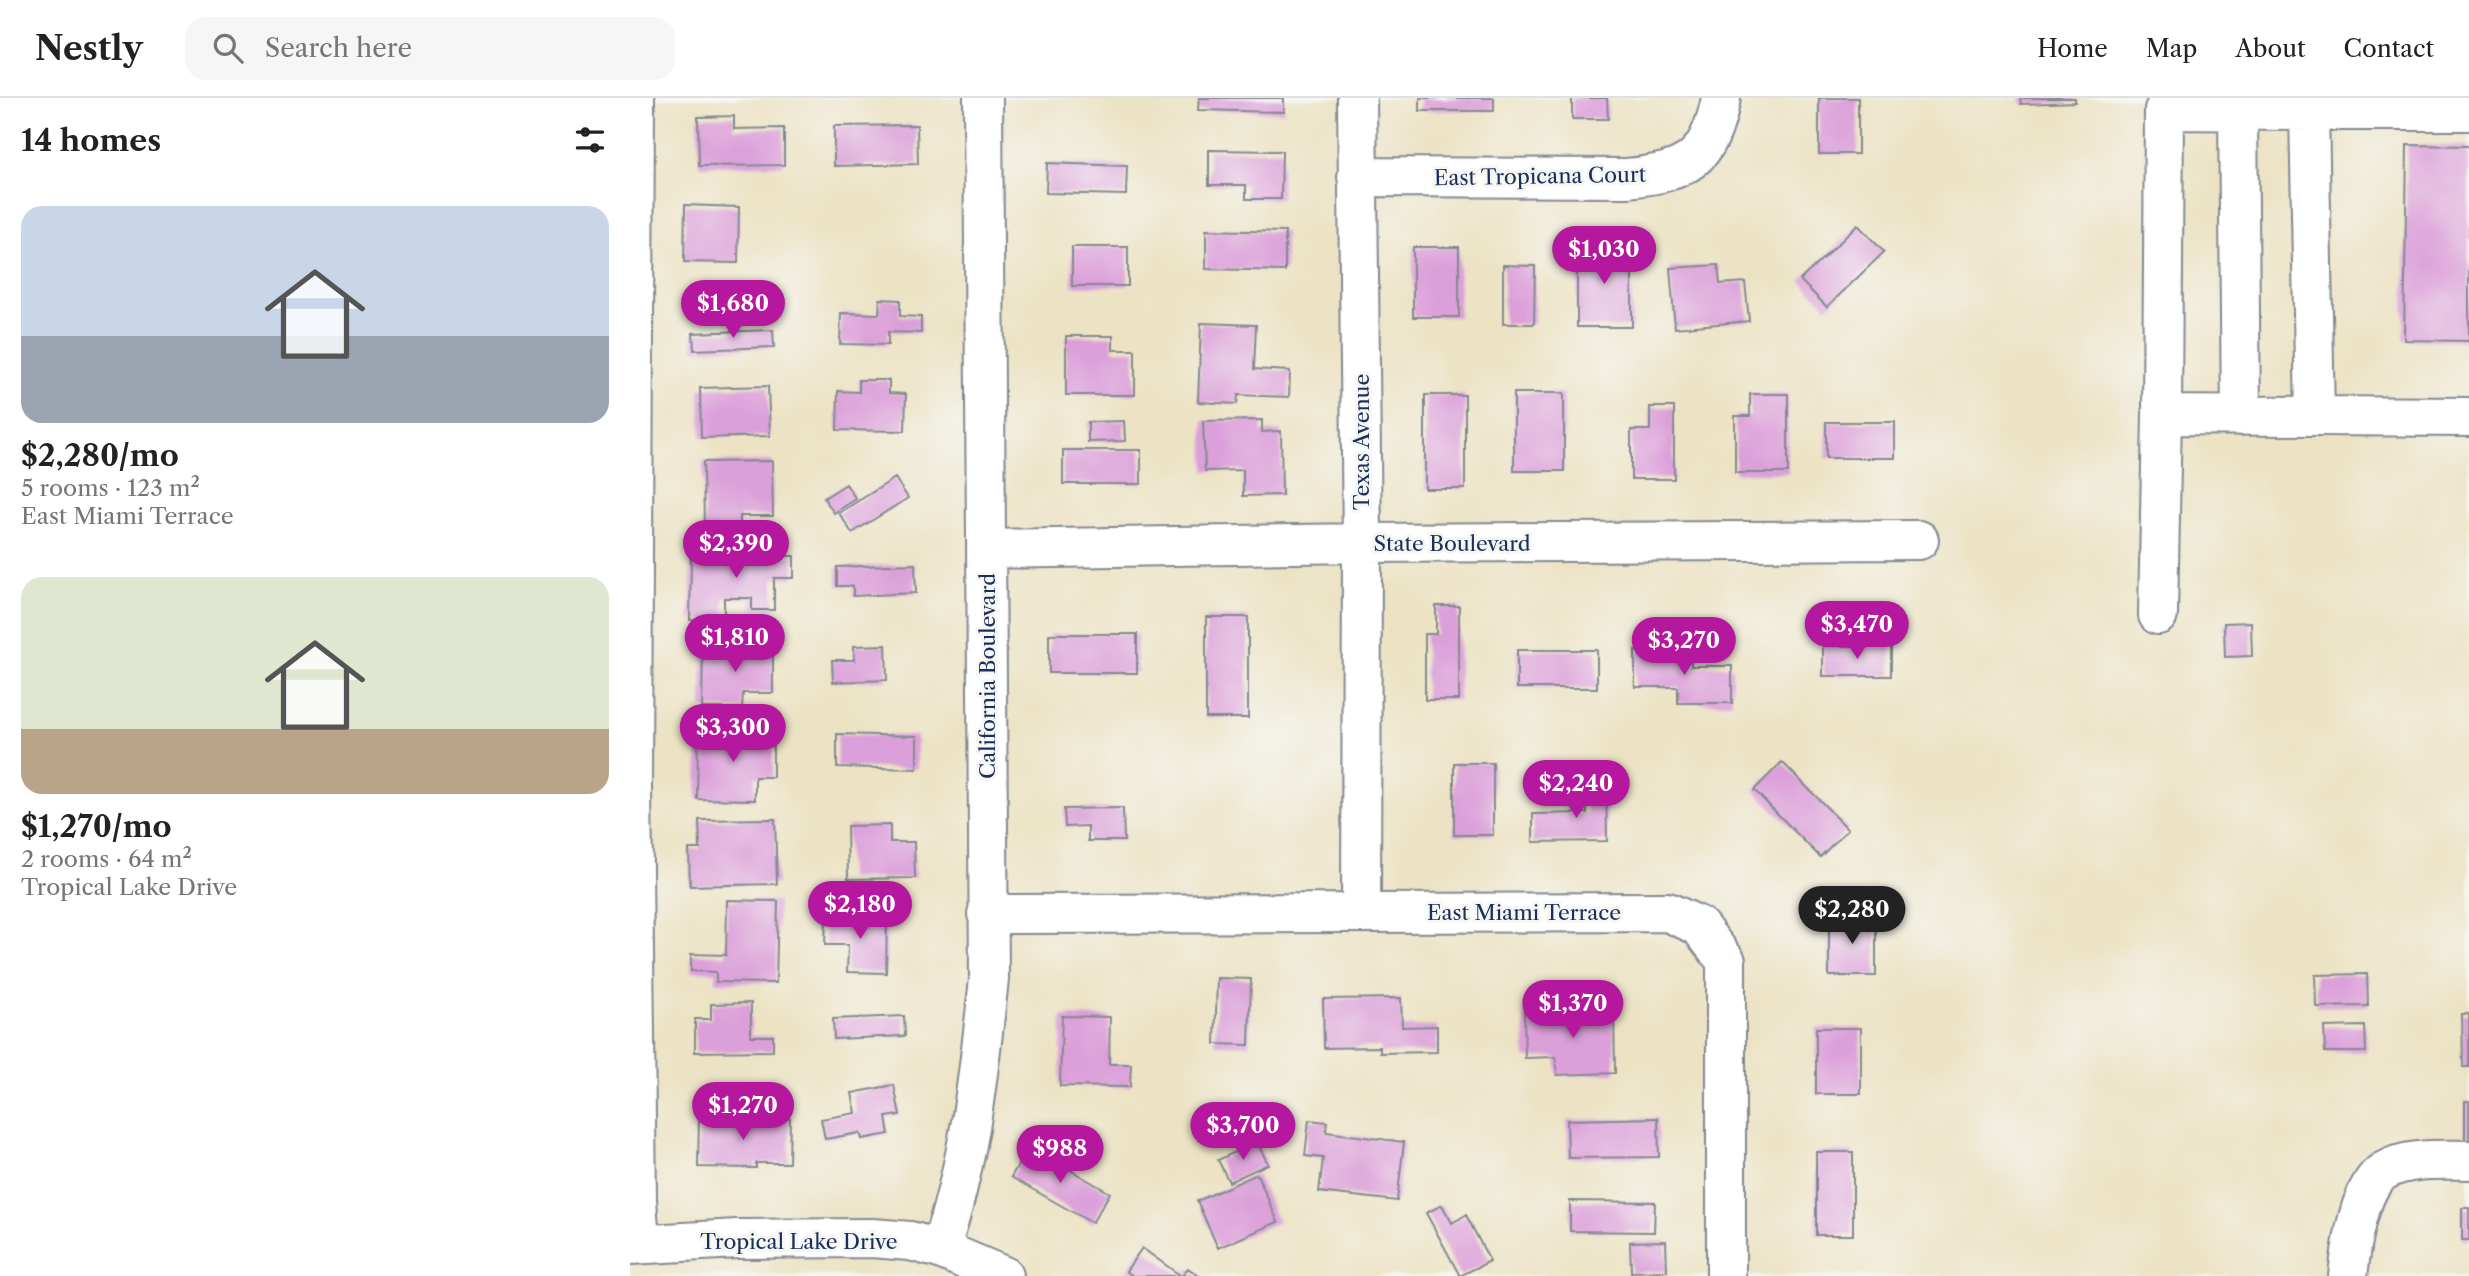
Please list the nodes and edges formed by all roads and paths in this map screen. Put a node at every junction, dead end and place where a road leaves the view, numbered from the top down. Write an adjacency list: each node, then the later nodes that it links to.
1 (635, 98): 9 (street)
2 (983, 98): 16 (street, California Boulevard)
3 (1357, 98): 8 (street, Texas Avenue)
4 (1721, 98): 8 (street, East Tropicana Court)
5 (2238, 111): 6 (street); 10 (street); 11 (street)
6 (2309, 111): 7 (street); 12 (street)
7 (2469, 111)
8 (1357, 177): 15 (street, Texas Avenue)
9 (633, 314): 18 (street)
10 (2162, 415): 11 (street); 17 (street)
11 (2241, 416): 12 (street)
12 (2315, 416): 13 (street)
13 (2469, 417)
14 (1919, 540): 15 (street, State Boulevard)
15 (1362, 543): 16 (street, State Boulevard); 19 (street, Texas Avenue)
16 (986, 548): 20 (street, California Boulevard)
17 (2158, 615)
18 (631, 892): 22 (street)
19 (1361, 912): 20 (street, East Miami Terrace); 25 (street, East Miami Terrace)
20 (987, 914): 23 (street, California Boulevard)
21 (2469, 1160): 26 (street)
22 (635, 1244): 23 (street, Tropical Lake Drive)
23 (940, 1249): 24 (street, Tropical Lake Drive)
24 (1004, 1276)
25 (1726, 1276)
26 (2348, 1276)

